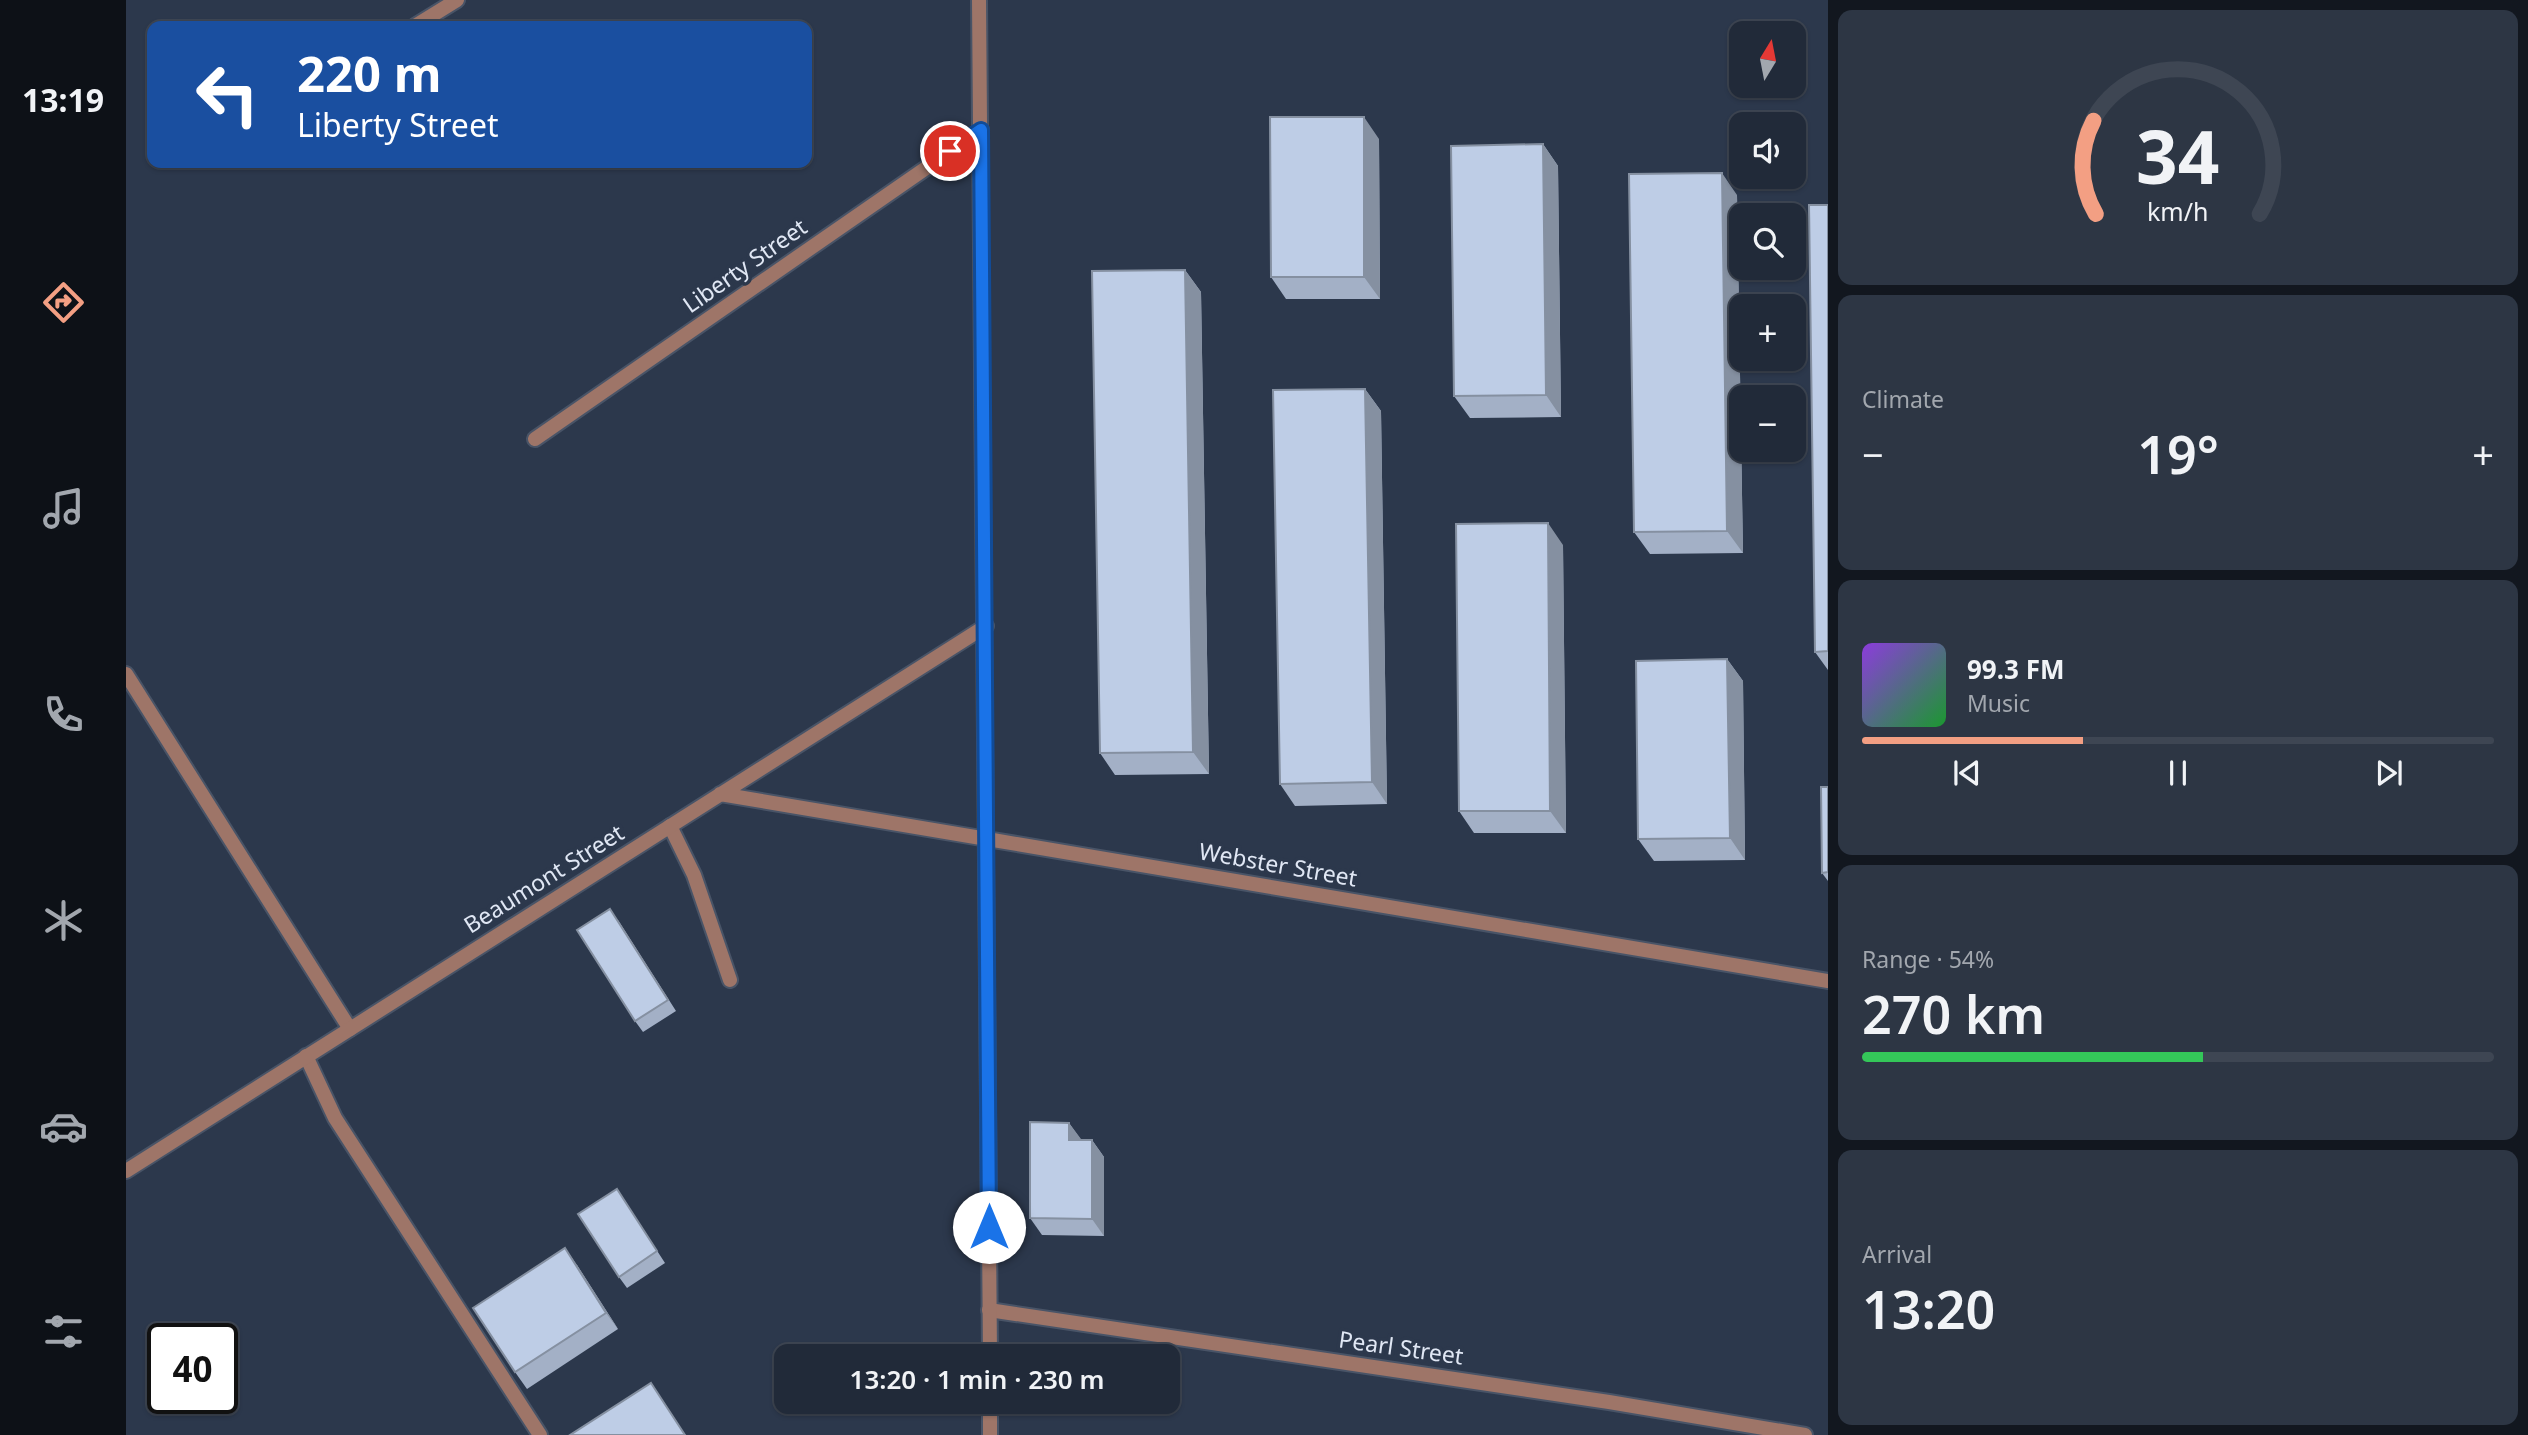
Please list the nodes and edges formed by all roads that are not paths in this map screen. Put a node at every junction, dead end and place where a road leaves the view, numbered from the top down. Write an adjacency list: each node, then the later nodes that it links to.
1 (457, 0): 3 (street)
2 (979, 0): 4 (street)
3 (423, 21)
4 (981, 130): 5 (street, Liberty Street); 6 (street)
5 (536, 439)
6 (986, 626): 8 (street, Beaumont Street); 10 (street)
7 (126, 674): 13 (street)
8 (720, 794): 9 (street, Beaumont Street); 10 (street, Webster Street)
9 (670, 826): 11 (street); 13 (street, Beaumont Street)
10 (987, 839): 12 (street, Webster Street); 16 (street)
11 (730, 980)
12 (1828, 981)
13 (350, 1029): 14 (street, Beaumont Street)
14 (306, 1056): 15 (street, Beaumont Street); 19 (street)
15 (126, 1171)
16 (989, 1310): 17 (street); 21 (street, Pearl Street)
17 (990, 1344)
18 (990, 1414): 20 (street)
19 (540, 1435)
20 (990, 1435)
21 (1805, 1435)

